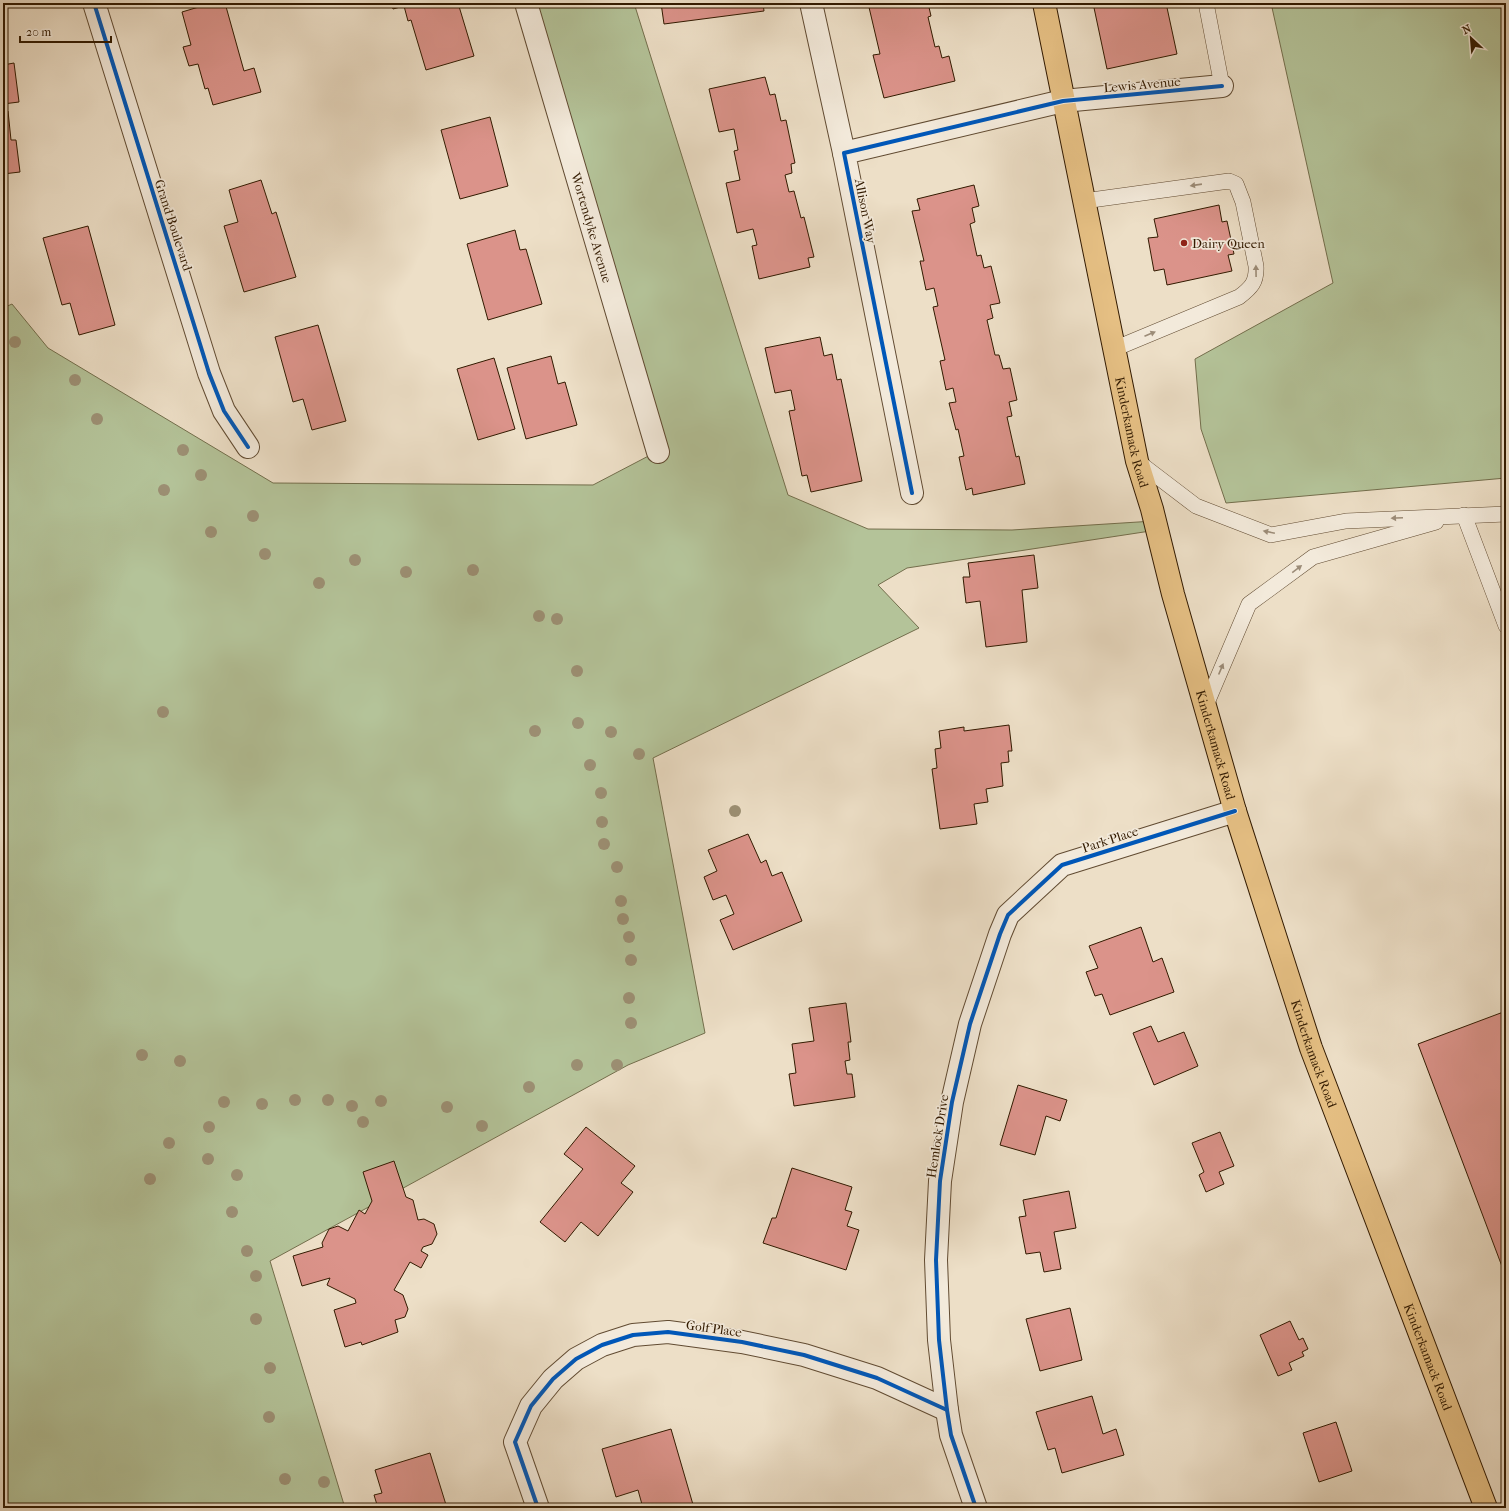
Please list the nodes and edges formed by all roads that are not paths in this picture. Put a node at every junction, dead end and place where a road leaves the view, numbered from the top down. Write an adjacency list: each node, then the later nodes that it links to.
1 (94, 3): 11 (street, Grand Boulevard)
2 (526, 3): 12 (street, Wortendyke Avenue)
3 (810, 3): 8 (street, Allison Way)
4 (1044, 3): 7 (main road, Kinderkamack Road)
5 (1206, 3): 6 (lane)
6 (1222, 86): 7 (street, Lewis Avenue)
7 (1063, 101): 8 (street); 9 (main road, Kinderkamack Road)
8 (844, 154): 14 (street, Allison Way)
9 (1084, 201): 10 (main road, Kinderkamack Road); 10 (lane, one-way to 9)
10 (1114, 349): 13 (main road, Kinderkamack Road)
11 (248, 447)
12 (658, 452)
13 (1137, 461): 15 (lane, one-way to 13); 18 (main road, Kinderkamack Road)
14 (912, 493)
15 (1464, 514): 16 (lane); 17 (lane); 18 (lane, one-way to 15)
16 (1506, 514)
17 (1506, 626)
18 (1206, 705): 19 (main road, Kinderkamack Road)
19 (1235, 811): 20 (street, Park Place); 24 (main road, Kinderkamack Road)
20 (1008, 915): 21 (street, Hemlock Drive)
21 (947, 1410): 22 (street, Golf Place); 23 (street, Hemlock Drive)
22 (538, 1508)
23 (976, 1508)
24 (1486, 1508)

